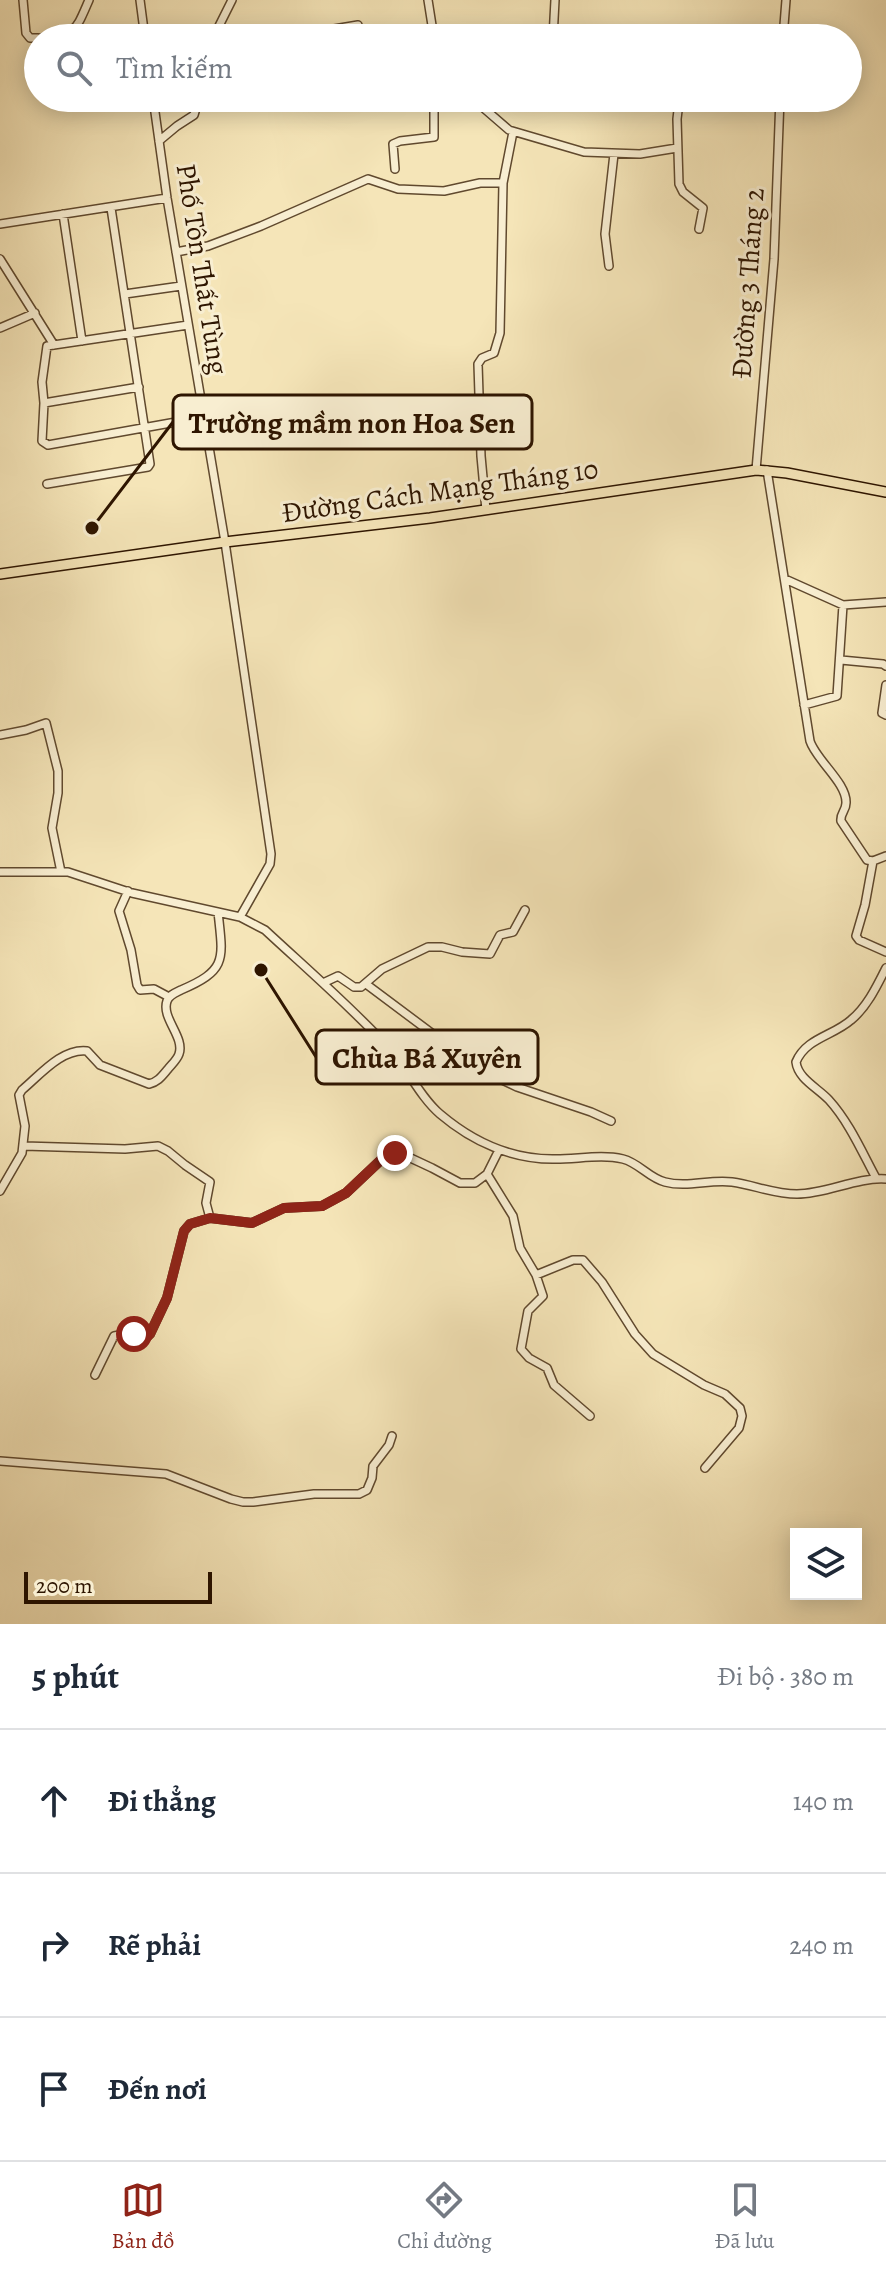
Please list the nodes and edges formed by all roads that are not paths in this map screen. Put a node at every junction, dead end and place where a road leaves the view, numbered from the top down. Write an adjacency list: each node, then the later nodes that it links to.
1 (23, 0): 8 (street)
2 (89, 0): 9 (street)
3 (140, 0): 10 (street)
4 (232, 0): 11 (street)
5 (428, 0): 12 (street)
6 (555, 0): 13 (street)
7 (786, 0): 14 (street)
8 (25, 24)
9 (77, 24)
10 (143, 24)
11 (220, 24)
12 (432, 24)
13 (554, 24)
14 (784, 24)
15 (155, 112): 22 (street, Phố Tôn Thất Tùng)
16 (195, 112): 22 (street)
17 (434, 112): 25 (street)
18 (487, 112): 21 (street)
19 (679, 112): 23 (street)
20 (780, 112): 47 (street, Đường 3 Tháng 2)
21 (513, 132): 24 (street); 26 (street)
22 (159, 141): 27 (street, Phố Tôn Thất Tùng)
23 (677, 148): 24 (street); 31 (street)
24 (614, 154): 34 (street)
25 (395, 169)
26 (503, 183): 32 (street); 51 (street)
27 (167, 198): 28 (street); 32 (street, Phố Tôn Thất Tùng)
28 (111, 208): 29 (street); 36 (street)
29 (63, 214): 30 (street); 41 (street)
30 (0, 224)
31 (699, 229)
32 (176, 252): 35 (street, Phố Tôn Thất Tùng)
33 (0, 259): 37 (street)
34 (609, 266)
35 (181, 286): 36 (street); 38 (street, Phố Tôn Thất Tùng)
36 (125, 294): 40 (street)
37 (35, 313): 39 (street); 42 (street)
38 (188, 325): 40 (street); 45 (street, Phố Tôn Thất Tùng)
39 (0, 328)
40 (131, 333): 41 (street); 43 (street)
41 (82, 341): 42 (street)
42 (54, 345): 44 (street)
43 (139, 387): 44 (street); 46 (street)
44 (44, 403): 46 (street)
45 (204, 417): 46 (street); 52 (street, Phố Tôn Thất Tùng)
46 (145, 428): 49 (street)
47 (756, 470): 48 (main road, Đường Cách Mạng Tháng 10); 51 (main road, Đường Cách Mạng Tháng 10)
48 (767, 470): 50 (main road, Đường Cách Mạng Tháng 10); 54 (street)
49 (47, 484)
50 (886, 492)
51 (486, 510): 52 (main road, Đường Cách Mạng Tháng 10)
52 (225, 542): 53 (main road, Đường Cách Mạng Tháng 10); 70 (street, Phố Tôn Thất Tùng)
53 (0, 574)
54 (785, 579): 56 (street); 60 (street)
55 (886, 602): 56 (street)
56 (843, 605): 57 (street)
57 (841, 660): 58 (street); 60 (street)
58 (886, 666)
59 (886, 685): 61 (street)
60 (804, 705): 64 (street)
61 (886, 715)
62 (0, 735): 66 (street)
63 (886, 856): 64 (street)
64 (873, 861): 71 (street)
65 (0, 872): 66 (street)
66 (61, 872): 67 (street)
67 (128, 891): 69 (street); 75 (street)
68 (525, 910): 74 (street)
69 (218, 912): 70 (street); 75 (street)
70 (240, 917): 73 (street)
71 (886, 952)
72 (886, 968): 80 (street)
73 (323, 983): 74 (street); 78 (street)
74 (366, 984): 76 (street)
75 (169, 997): 77 (street)
76 (611, 1121)
77 (24, 1146): 82 (street); 83 (street)
78 (499, 1150): 79 (street); 80 (street)
79 (487, 1174): 83 (street); 84 (street)
80 (876, 1178): 81 (street)
81 (886, 1179)
82 (0, 1191)
83 (210, 1218): 85 (street)
84 (536, 1275): 86 (street); 89 (street)
85 (95, 1375)
86 (590, 1416)
87 (392, 1436): 88 (street)
88 (0, 1461)
89 (705, 1468)

